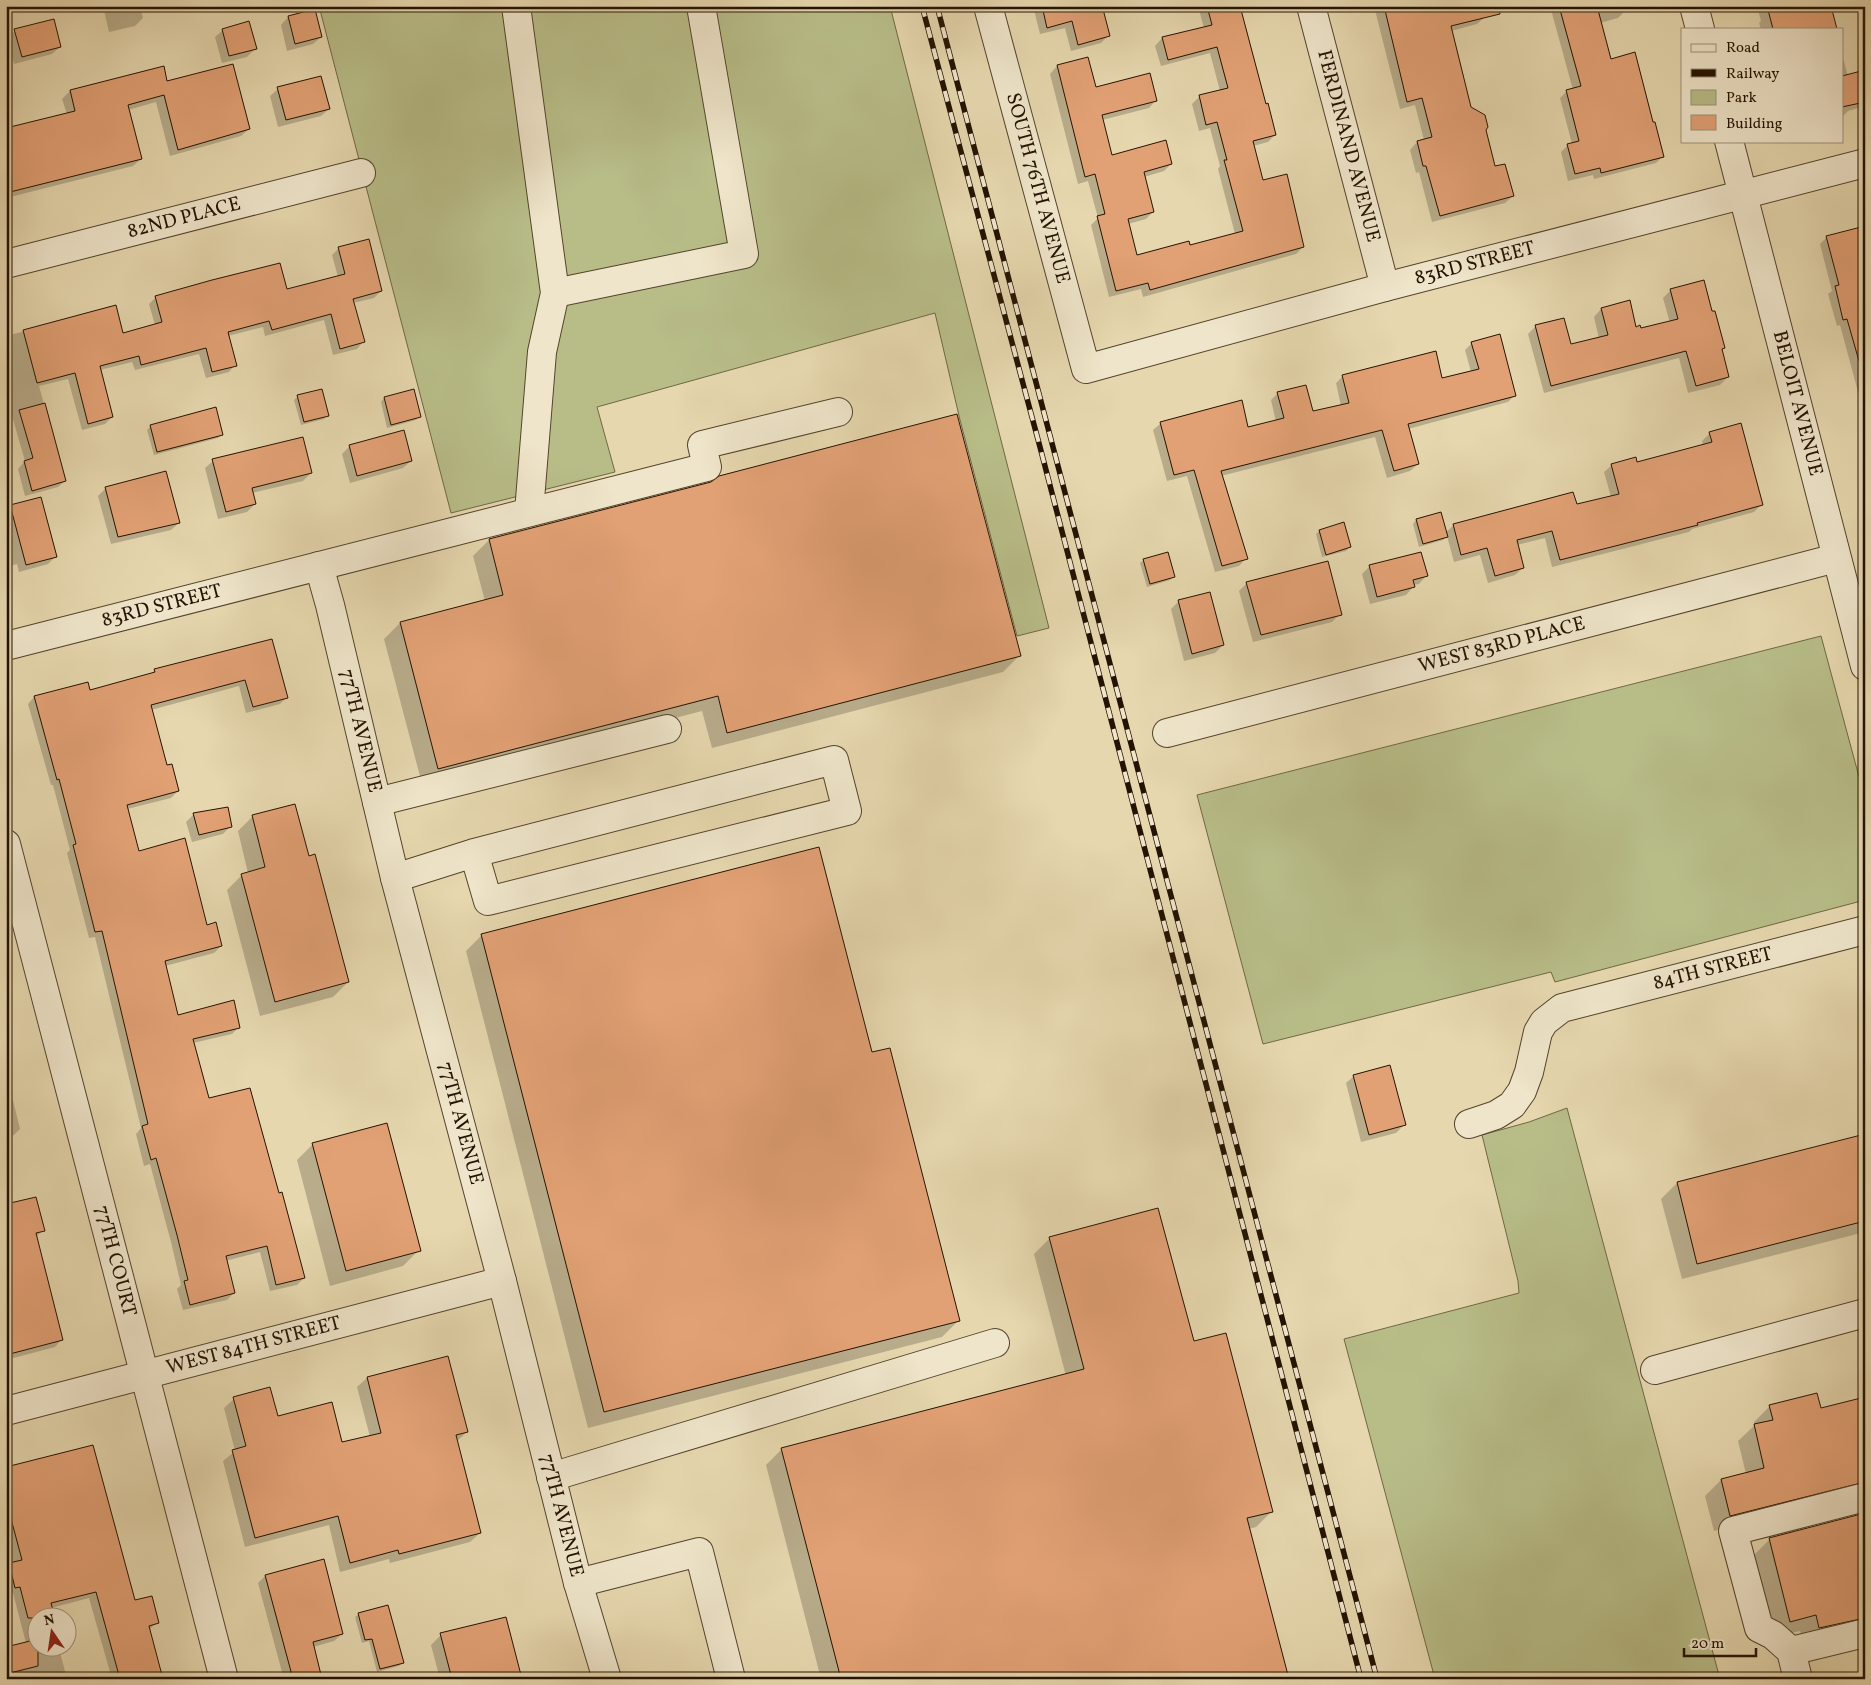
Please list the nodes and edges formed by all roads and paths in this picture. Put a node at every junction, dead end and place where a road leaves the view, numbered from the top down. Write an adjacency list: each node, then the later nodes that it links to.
1 (516, 6): 13 (street)
2 (701, 6): 13 (street)
3 (988, 6): 14 (street, SOUTH 76TH AVENUE)
4 (1311, 6): 12 (street, FERDINAND AVENUE)
5 (1694, 6): 6 (street)
6 (1700, 28)
7 (1729, 142): 10 (street, BELOIT AVENUE)
8 (1865, 163): 10 (street, 83RD STREET)
9 (361, 173): 11 (street, 82ND PLACE)
10 (1743, 194): 12 (street, 83RD STREET); 17 (street, BELOIT AVENUE)
11 (6, 264)
12 (1385, 287): 14 (street, 83RD STREET)
13 (555, 293): 16 (street)
14 (1086, 369)
15 (838, 412): 16 (street, 83RD STREET)
16 (529, 512): 18 (street, 83RD STREET)
17 (1836, 558): 20 (street, BELOIT AVENUE); 22 (street, WEST 83RD PLACE)
18 (318, 566): 19 (street, 83RD STREET); 23 (street, 77TH AVENUE)
19 (6, 646)
20 (1865, 666)
21 (666, 729): 23 (street)
22 (1167, 733)
23 (377, 802): 26 (street, 77TH AVENUE)
24 (6, 844): 33 (street, 77TH COURT)
25 (474, 853): 25 (street); 26 (street)
26 (395, 878): 29 (street, 77TH AVENUE)
27 (1865, 930): 28 (street, 84TH STREET)
28 (1469, 1124)
29 (502, 1281): 33 (street, WEST 84TH STREET); 35 (street, 77TH AVENUE)
30 (1865, 1314): 32 (street)
31 (995, 1343): 35 (street)
32 (1655, 1370)
33 (144, 1374): 34 (street, WEST 84TH STREET); 40 (street, 77TH COURT)
34 (6, 1411)
35 (551, 1477): 37 (street, 77TH AVENUE)
36 (1865, 1497): 39 (street)
37 (578, 1583): 41 (street, 77TH AVENUE); 42 (street)
38 (1865, 1633): 39 (street)
39 (1791, 1651): 43 (street)
40 (224, 1679)
41 (607, 1679)
42 (731, 1679)
43 (1798, 1679)

